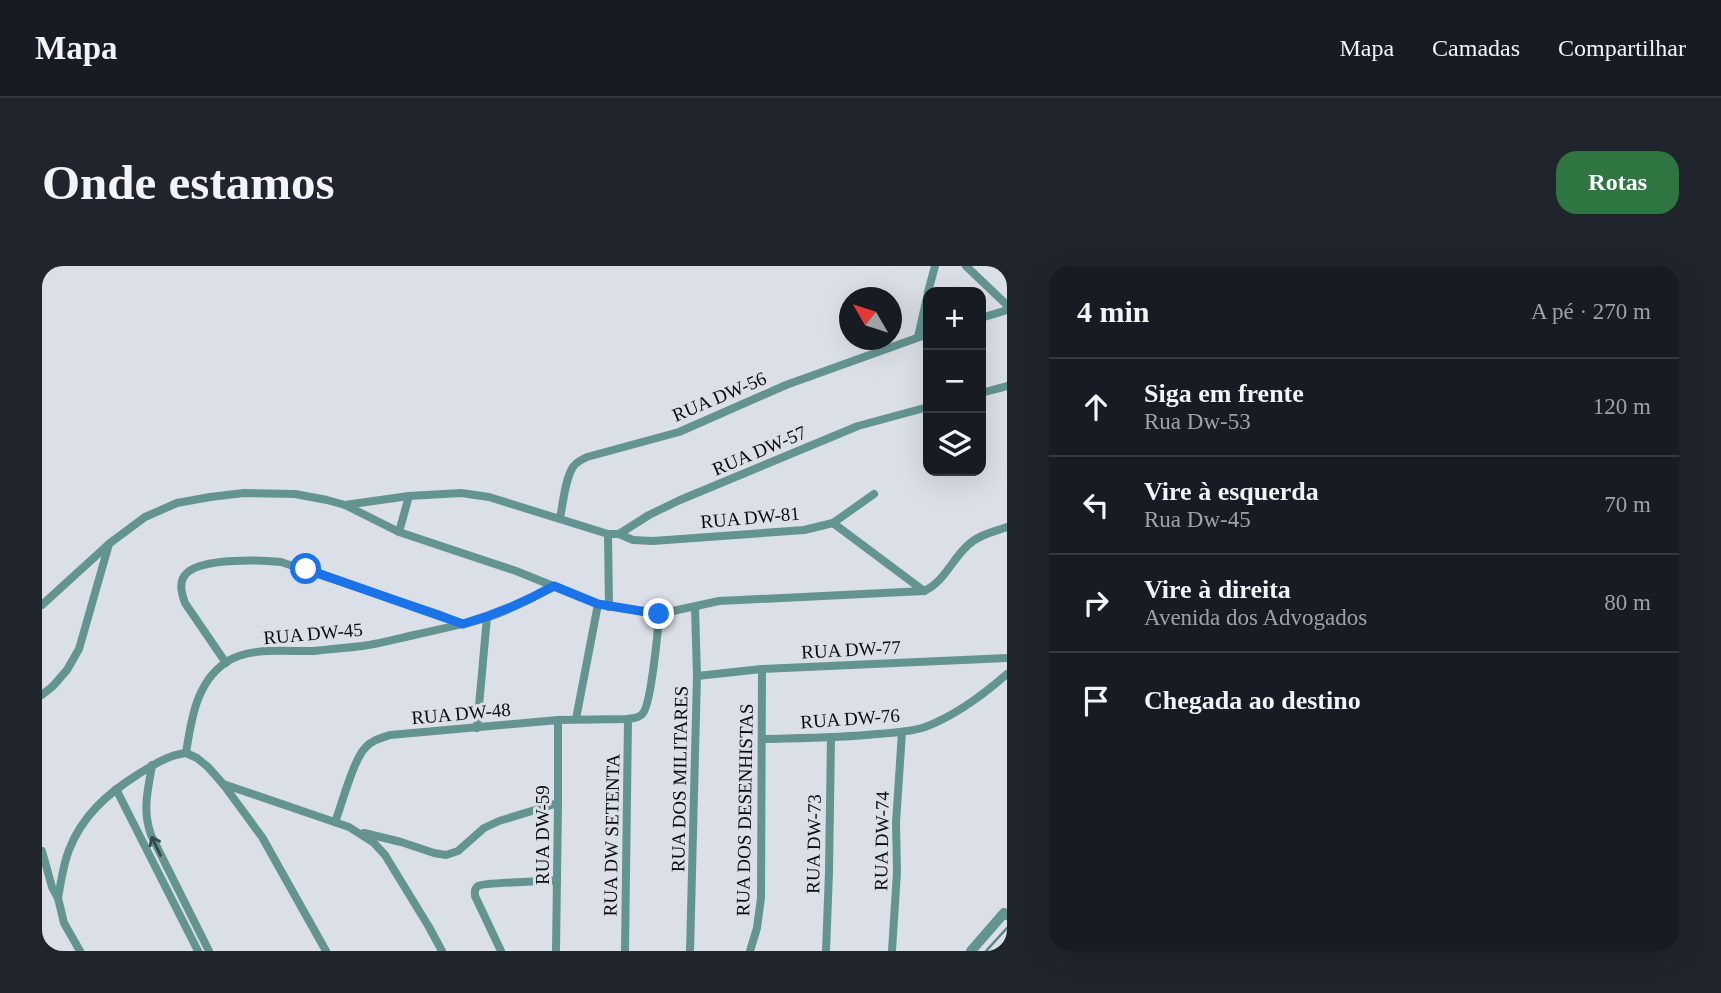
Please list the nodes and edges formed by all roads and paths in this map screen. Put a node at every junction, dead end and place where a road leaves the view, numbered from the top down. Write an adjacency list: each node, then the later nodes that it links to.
1 (935, 266): 3 (street)
2 (966, 266): 4 (street)
3 (929, 287)
4 (1007, 308): 6 (street)
5 (923, 314): 8 (street)
6 (986, 316)
7 (923, 336): 8 (street, RUA DW-56)
8 (918, 337): 15 (street, RUA DW-56)
9 (1007, 386): 10 (street)
10 (986, 392)
11 (923, 408): 20 (street, RUA DW-57)
12 (874, 494): 16 (street, RUA DW-81)
13 (409, 496): 14 (street); 15 (street); 18 (street)
14 (345, 505): 18 (street); 21 (street)
15 (560, 518): 19 (street)
16 (833, 523): 20 (street, RUA DW-81); 23 (street)
17 (1007, 527): 23 (street)
18 (400, 532): 22 (street)
19 (608, 534): 20 (street); 26 (street)
20 (619, 534)
21 (110, 543): 25 (street); 36 (street)
22 (554, 586): 24 (street); 29 (street, RUA DW-45)
23 (924, 591): 27 (street)
24 (598, 604): 26 (street); 37 (street)
25 (42, 605)
26 (609, 607): 28 (street)
27 (695, 607): 28 (street); 35 (street, RUA DOS MILITARES)
28 (659, 614): 38 (street, RUA DW-48)
29 (487, 617): 30 (street, RUA DW-45); 40 (street)
30 (463, 624): 32 (street, RUA DW-45); 32 (street)
31 (1007, 658): 33 (street, RUA DW-77)
32 (226, 663): 44 (street)
33 (762, 669): 35 (street, RUA DW-77); 43 (street, RUA DOS DESENHISTAS)
34 (1007, 674): 41 (street, RUA DW-76)
35 (697, 676): 66 (street, RUA DOS MILITARES)
36 (42, 695)
37 (576, 719): 38 (street, RUA DW-48); 39 (street, RUA DW-48)
38 (628, 719): 65 (street, RUA DW SETENTA)
39 (558, 720): 40 (street, RUA DW-48); 48 (street, RUA DW-59)
40 (477, 728): 49 (street, RUA DW-48)
41 (902, 732): 42 (street, RUA DW-76); 69 (street, RUA DW-74)
42 (831, 737): 43 (street, RUA DW-76); 68 (street, RUA DW-73)
43 (763, 738): 67 (street, RUA DOS DESENHISTAS)
44 (186, 753): 45 (street); 46 (street)
45 (152, 765): 47 (street); 52 (street, one-way to 45)
46 (223, 785): 49 (street); 61 (street)
47 (116, 789): 52 (street); 56 (street)
48 (558, 803): 50 (street); 53 (street, RUA DW-59)
49 (335, 822): 50 (street)
50 (360, 832): 62 (street)
51 (42, 851): 55 (street)
52 (167, 877): 59 (street); 60 (street)
53 (557, 880): 63 (street); 64 (street, RUA DW-59)
54 (42, 885): 55 (street)
55 (52, 887): 56 (street)
56 (58, 898): 58 (street)
57 (1006, 913): 70 (street)
58 (80, 951)
59 (198, 951)
60 (209, 951)
61 (326, 951)
62 (442, 951)
63 (501, 951)
64 (556, 951)
65 (625, 951)
66 (690, 951)
67 (750, 951)
68 (826, 951)
69 (892, 951)
70 (971, 951)

